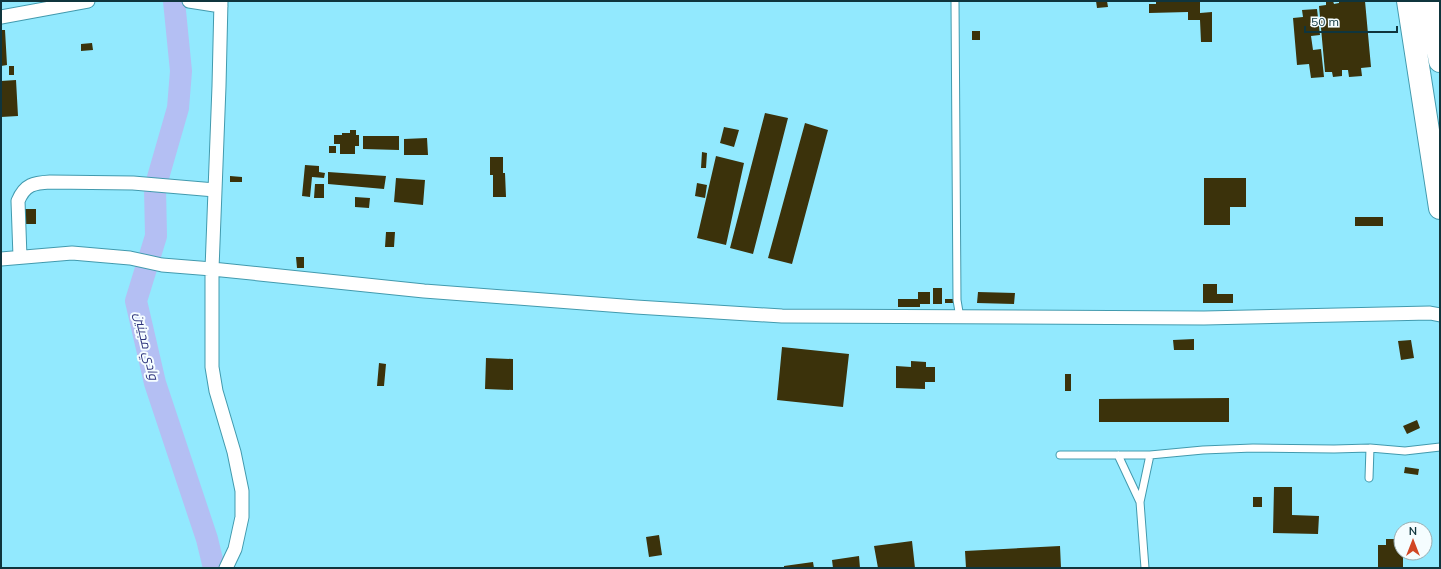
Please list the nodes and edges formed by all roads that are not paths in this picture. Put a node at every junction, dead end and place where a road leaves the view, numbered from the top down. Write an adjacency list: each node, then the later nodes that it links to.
1 (88, 1): 7 (street)
2 (954, 1): 15 (lane)
3 (1408, 1): 10 (highway)
4 (1428, 1): 8 (highway)
5 (193, 2): 6 (street)
6 (221, 4): 9 (street)
7 (1, 17)
8 (1440, 61)
9 (215, 190): 11 (street); 13 (street)
10 (1440, 208)
11 (20, 257): 12 (street); 13 (street)
12 (1, 259)
13 (212, 269): 15 (street); 23 (street)
14 (1440, 315): 15 (street)
15 (960, 318)
16 (1370, 448): 17 (lane); 20 (lane); 21 (lane)
17 (1440, 448)
18 (1060, 454): 19 (lane)
19 (1118, 455): 20 (lane); 22 (lane)
20 (1150, 455): 22 (lane)
21 (1369, 478)
22 (1140, 502): 24 (lane)
23 (226, 568)
24 (1146, 568)

